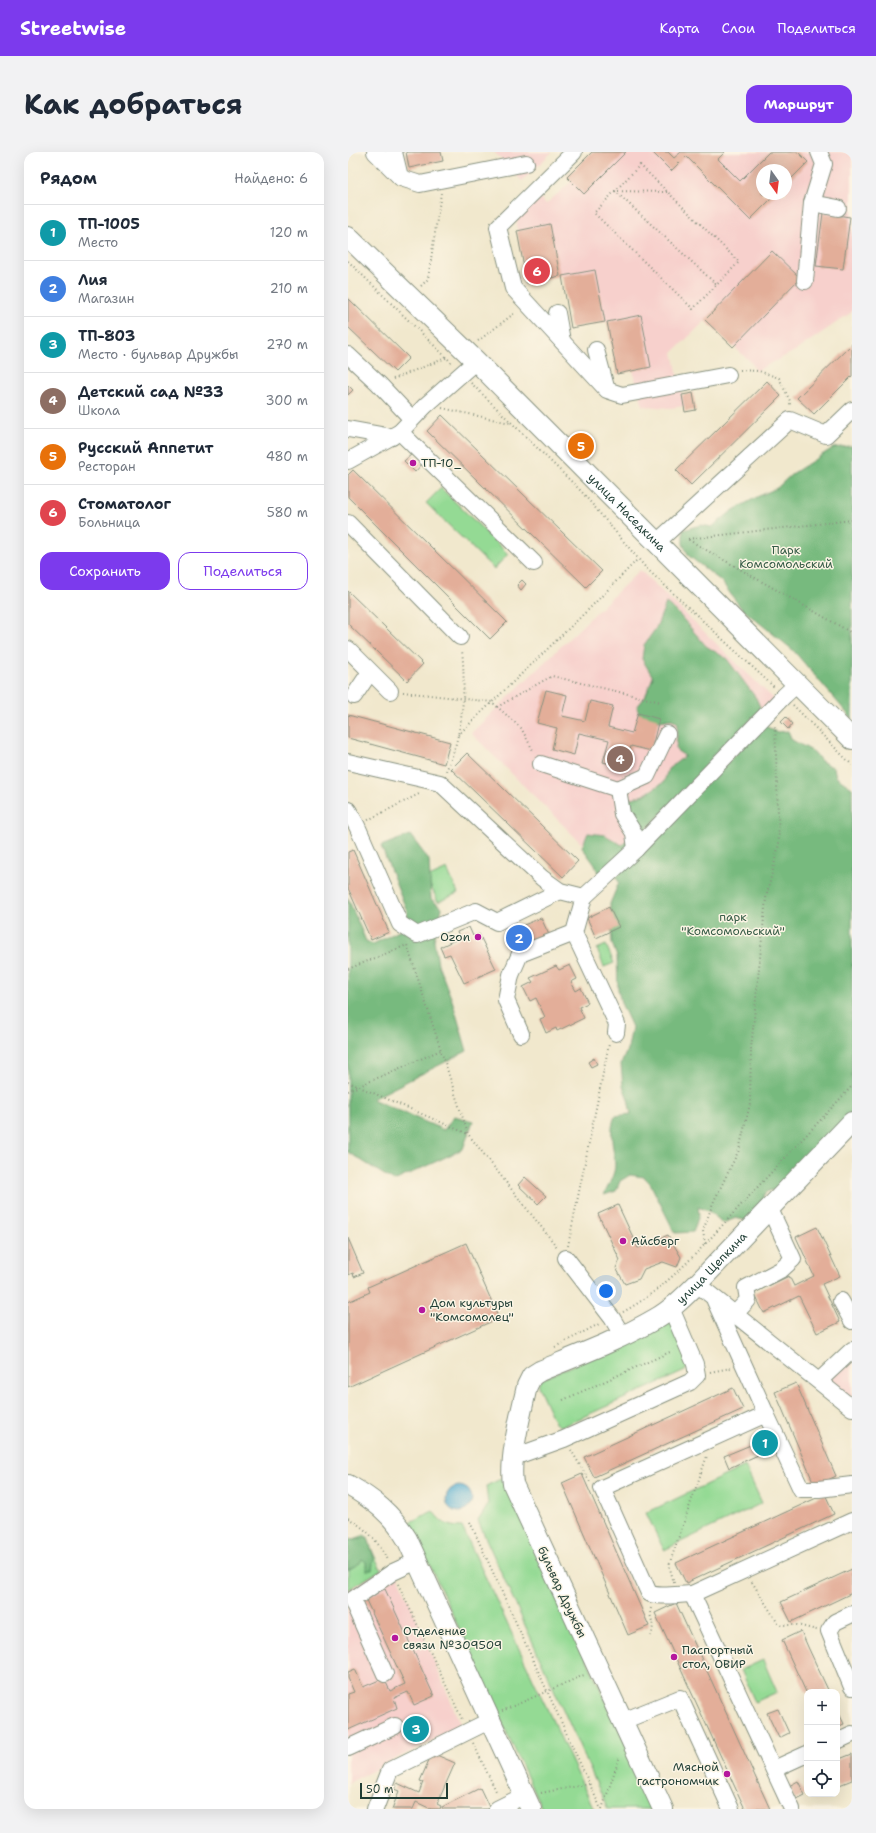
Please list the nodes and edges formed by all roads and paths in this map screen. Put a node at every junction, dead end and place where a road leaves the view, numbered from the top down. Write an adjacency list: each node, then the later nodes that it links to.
1 (375, 152): 6 (lane)
2 (394, 152): 6 (lane)
3 (574, 152): 17 (lane)
4 (819, 152): 10 (lane)
5 (526, 163): 7 (lane)
6 (400, 178): 7 (lane)
7 (443, 180): 16 (path)
8 (615, 191): 9 (path); 9 (path); 15 (path); 15 (path)
9 (668, 192): 15 (path)
10 (812, 203): 11 (lane); 14 (lane)
11 (838, 208)
12 (348, 237): 23 (main road, улица Наседкина)
13 (348, 261): 22 (path)
14 (805, 281)
15 (716, 285)
16 (420, 288)
17 (526, 304): 19 (lane); 23 (path)
18 (556, 313): 19 (lane)
19 (562, 341): 26 (lane)
20 (596, 350): 26 (lane)
21 (348, 355): 25 (lane)
22 (446, 358): 23 (path); 25 (path)
23 (464, 362): 27 (lane); 31 (path); 37 (main road, улица Наседкина)
24 (731, 373): 26 (lane); 30 (path)
25 (379, 384): 29 (lane)
26 (607, 390)
27 (425, 406): 29 (lane); 31 (path)
28 (852, 410): 30 (lane)
29 (412, 419): 33 (lane)
30 (790, 420): 37 (lane)
31 (512, 423): 38 (path)
32 (348, 429): 33 (lane)
33 (396, 434): 34 (lane); 39 (lane)
34 (348, 461)
35 (852, 520): 40 (path)
36 (348, 523): 41 (lane)
37 (656, 543): 46 (main road, улица Наседкина)
38 (638, 559): 46 (path); 48 (path)
39 (534, 563)
40 (852, 633)
41 (460, 637): 47 (path)
42 (348, 649): 43 (lane)
43 (370, 672): 44 (lane); 45 (lane)
44 (390, 691): 47 (path)
45 (354, 696)
46 (789, 696): 54 (main road, улица Наседкина); 57 (path); 62 (lane)
47 (463, 699): 48 (path); 53 (path)
48 (492, 702): 50 (path); 53 (path)
49 (661, 702): 50 (path)
50 (497, 707): 56 (path)
51 (775, 723): 77 (path)
52 (667, 734): 59 (lane)
53 (458, 735): 58 (path)
54 (852, 739)
55 (348, 762): 58 (lane)
56 (541, 764): 59 (lane)
57 (852, 765)
58 (440, 784): 61 (path); 63 (lane)
59 (618, 789): 62 (lane)
60 (348, 810): 61 (lane)
61 (352, 828): 63 (lane)
62 (636, 849): 64 (lane)
63 (560, 891): 64 (lane)
64 (584, 897): 65 (lane)
65 (574, 933): 67 (lane); 68 (lane)
66 (348, 969): 69 (path)
67 (521, 1034)
68 (612, 1039): 78 (path)
69 (441, 1050): 71 (path); 75 (path)
70 (348, 1082): 71 (path)
71 (358, 1086): 73 (path); 75 (path)
72 (852, 1086): 77 (path)
73 (348, 1091)
74 (852, 1122): 76 (main road, улица Щепкина)
75 (468, 1134): 78 (path)
76 (769, 1207): 79 (main road, улица Щепкина); 83 (lane)
77 (705, 1244): 84 (path)
78 (566, 1258): 84 (lane)
79 (697, 1284): 80 (lane); 82 (main road, улица Щепкина)
80 (714, 1297): 83 (lane); 90 (lane)
81 (841, 1301): 85 (lane)
82 (671, 1308): 86 (main road, улица Щепкина); 92 (lane)
83 (735, 1314): 93 (lane)
84 (612, 1318): 86 (lane); 87 (path)
85 (852, 1321)
86 (622, 1335): 91 (main road, улица Щепкина)
87 (553, 1348)
88 (852, 1350): 93 (lane)
89 (670, 1352): 94 (path)
90 (744, 1365): 92 (path); 96 (lane)
91 (540, 1371): 99 (main road, бульвар Дружбы)
92 (697, 1375): 98 (lane)
93 (819, 1381): 95 (lane)
94 (563, 1400)
95 (852, 1408)
96 (766, 1414): 97 (lane); 101 (lane)
97 (714, 1438): 102 (lane); 109 (path)
98 (564, 1439): 99 (lane); 102 (path)
99 (514, 1457): 115 (main road, бульвар Дружбы)
100 (348, 1485): 106 (main road)
101 (852, 1485)
102 (602, 1488): 110 (lane)
103 (348, 1518): 108 (path)
104 (852, 1521): 107 (lane)
105 (470, 1522): 118 (path)
106 (417, 1561): 108 (lane); 119 (main road)
107 (745, 1570): 109 (lane); 113 (path)
108 (393, 1572): 111 (lane); 122 (path)
109 (684, 1594): 110 (lane); 127 (lane)
110 (654, 1596): 114 (path)
111 (350, 1601): 116 (lane)
112 (852, 1614): 117 (lane)
113 (812, 1630)
114 (651, 1636)
115 (598, 1668): 118 (path); 121 (main road, бульвар Дружбы)
116 (385, 1674)
117 (852, 1687)
118 (547, 1691): 119 (path); 128 (path)
119 (490, 1719): 122 (lane); 129 (main road)
120 (395, 1726): 125 (lane)
121 (625, 1728): 132 (path); 133 (main road, бульвар Дружбы); 134 (lane)
122 (467, 1731): 130 (path); 131 (lane)
123 (852, 1734): 124 (lane)
124 (840, 1740)
125 (348, 1748)
126 (804, 1755): 127 (lane)
127 (774, 1769): 135 (lane)
128 (589, 1784): 129 (path); 132 (path)
129 (528, 1802): 130 (lane)
130 (500, 1807)
131 (375, 1809)
132 (601, 1809)
133 (663, 1809)
134 (732, 1809)
135 (792, 1809)

